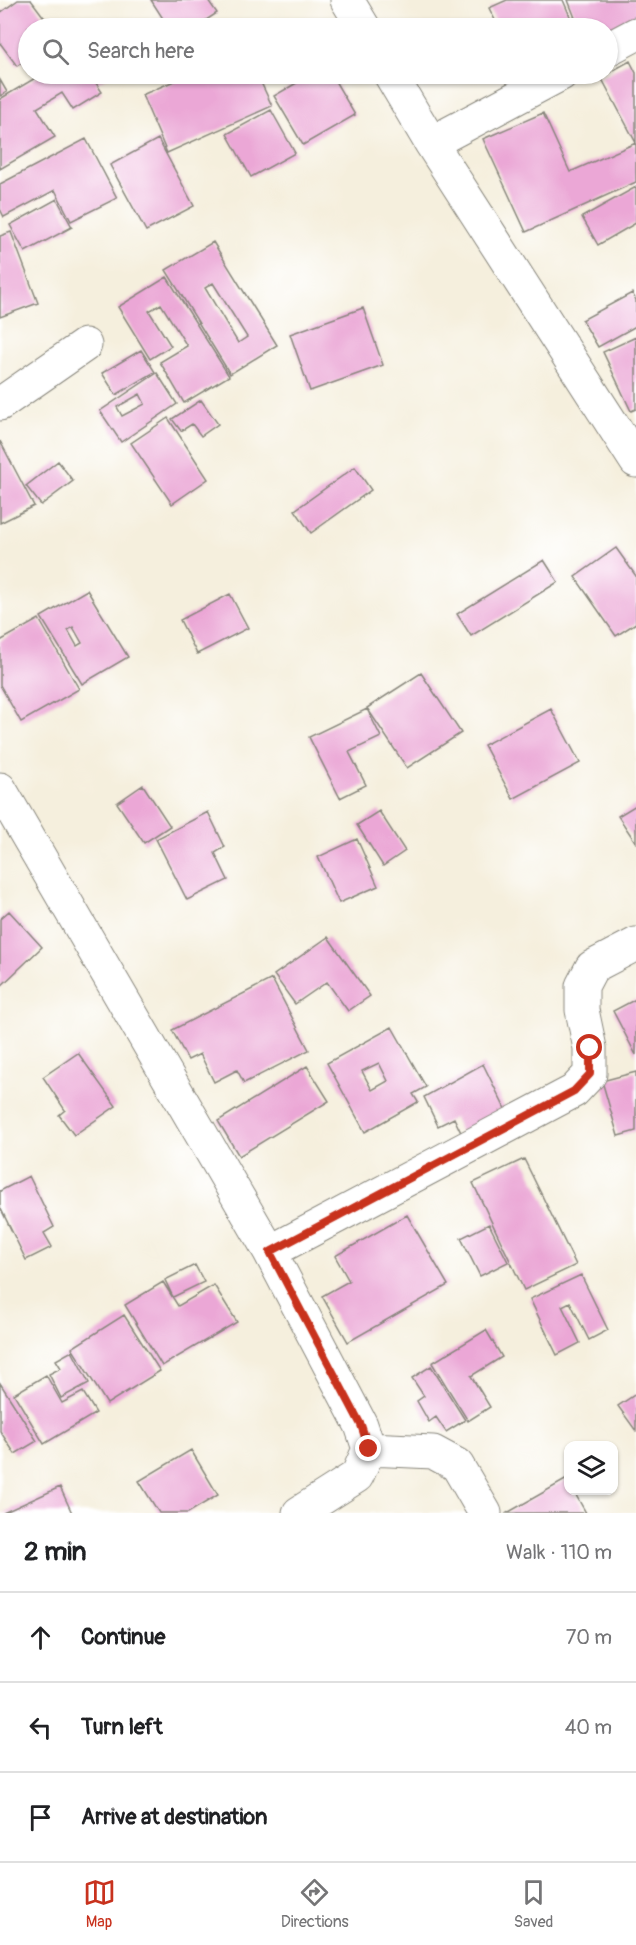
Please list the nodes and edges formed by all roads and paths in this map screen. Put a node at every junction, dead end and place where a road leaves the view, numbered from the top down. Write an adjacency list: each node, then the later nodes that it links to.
1 (347, 0): 2 (street)
2 (358, 18)
3 (636, 34): 4 (street)
4 (618, 44)
5 (396, 84): 7 (street)
6 (542, 84): 7 (street)
7 (431, 143): 10 (street)
8 (85, 345): 9 (street)
9 (0, 404)
10 (636, 461)
11 (0, 789): 13 (street)
12 (636, 944): 13 (street)
13 (270, 1252): 14 (street)
14 (369, 1449): 15 (street); 16 (street)
15 (299, 1513)
16 (485, 1513)

